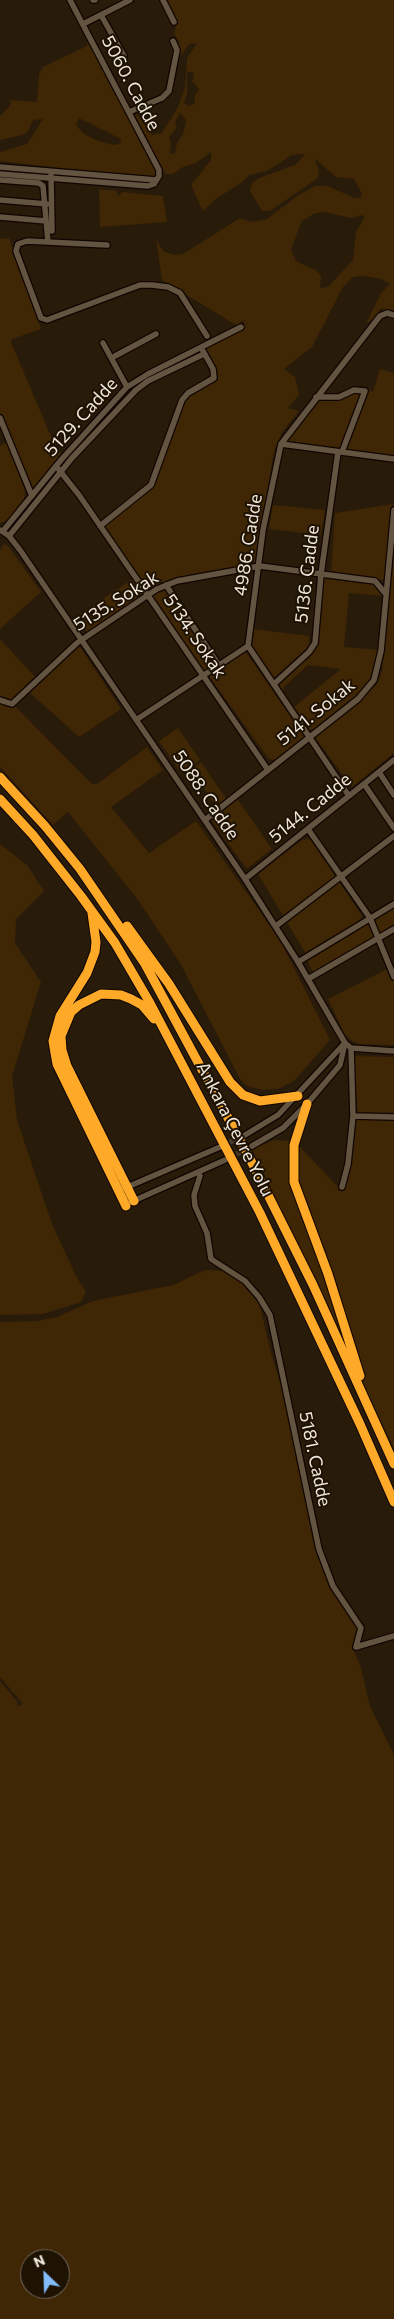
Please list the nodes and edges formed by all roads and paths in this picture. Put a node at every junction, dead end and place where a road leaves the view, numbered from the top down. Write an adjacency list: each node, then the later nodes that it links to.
1 (70, 0): 6 (street, 5060. Cadde)
2 (130, 0): 4 (street)
3 (163, 0): 5 (street)
4 (101, 15): 6 (street); 8 (street)
5 (174, 22)
6 (83, 24): 9 (street, 5060. Cadde)
7 (173, 41): 9 (street)
8 (124, 56)
9 (129, 112): 15 (street, 5060. Cadde)
10 (0, 167): 11 (street)
11 (51, 170): 13 (street); 15 (street)
12 (0, 174): 13 (street)
13 (51, 177): 15 (street); 17 (street)
14 (0, 180): 17 (street)
15 (156, 180)
16 (0, 200): 17 (street)
17 (48, 204): 19 (street); 20 (street)
18 (0, 217): 19 (street)
19 (46, 221): 21 (street)
20 (52, 231)
21 (48, 242): 22 (street); 26 (street)
22 (107, 245)
23 (394, 315): 32 (street, 4986. Cadde)
24 (241, 327): 28 (street, 5129. Cadde)
25 (156, 334): 30 (street)
26 (207, 336)
27 (103, 343): 31 (street)
28 (200, 347): 29 (street); 31 (street, 5129. Cadde)
29 (204, 354): 40 (street, 5129. Cadde); 43 (street)
30 (115, 356)
31 (127, 387): 39 (street, 5129. Cadde)
32 (316, 397): 36 (street, 4986. Cadde); 37 (street, 5136. Cadde)
33 (0, 418): 34 (street)
34 (8, 438): 35 (street); 41 (street)
35 (0, 442)
36 (281, 444): 37 (street); 46 (street, 4986. Cadde)
37 (340, 452): 38 (street); 47 (street, 5136. Cadde)
38 (394, 459)
39 (56, 466): 40 (street, 5134. Sokak); 41 (street, 5129. Cadde)
40 (62, 471): 43 (street, 5134. Sokak); 45 (street, 5129. Cadde)
41 (32, 496): 44 (street, 5129. Cadde)
42 (394, 510): 49 (street)
43 (100, 526): 50 (street, 5134. Sokak)
44 (1, 530): 45 (street, 5088. Cadde)
45 (9, 536): 51 (street, 5088. Cadde)
46 (260, 566): 47 (street, 5135. Sokak); 48 (street, 5135. Sokak); 52 (street, 4986. Cadde)
47 (321, 574): 49 (street, 5135. Sokak); 55 (street, 5136. Cadde)
48 (166, 585): 50 (street, 5135. Sokak); 53 (street)
49 (385, 593): 58 (street, 5141. Sokak)
50 (148, 595): 51 (street, 5135. Sokak); 54 (street, 5134. Sokak)
51 (82, 640): 56 (street, 5135. Sokak); 57 (street, 5088. Cadde)
52 (248, 646): 53 (street); 55 (street)
53 (218, 664): 54 (street)
54 (203, 675): 57 (street); 60 (street, 5134. Sokak)
55 (274, 684): 58 (street)
56 (0, 700)
57 (136, 720): 67 (street, 5088. Cadde)
58 (310, 737): 60 (street, 5141. Sokak); 65 (street)
59 (394, 760): 61 (street, 5144. Cadde)
60 (268, 770): 67 (street, 5141. Sokak)
61 (379, 772): 63 (street, 5144. Cadde); 64 (street)
62 (0, 777): 73 (highway, Ankara Çevre Yolu)
63 (364, 784): 65 (street, 5144. Cadde); 68 (street)
64 (394, 795)
65 (349, 796): 69 (street, 5144. Cadde)
66 (0, 799): 75 (highway, Ankara Çevre Yolu)
67 (205, 820): 72 (street, 5088. Cadde)
68 (394, 828)
69 (308, 830): 71 (street); 72 (street, 5144. Cadde)
70 (394, 836): 71 (street)
71 (341, 877): 76 (street); 77 (street)
72 (245, 880): 77 (street, 5088. Cadde)
73 (102, 898): 87 (highway); 100 (highway, Ankara Çevre Yolu)
74 (394, 904): 76 (street)
75 (91, 910): 86 (highway, Ankara Çevre Yolu); 98 (highway)
76 (370, 918): 79 (street); 80 (street)
77 (276, 926): 80 (street, 5088. Cadde)
78 (394, 929): 79 (street)
79 (379, 938): 81 (street); 82 (street)
80 (298, 962): 82 (street, 5088. Cadde)
81 (394, 977)
82 (308, 979): 83 (street, 5088. Cadde)
83 (345, 1043): 84 (street, 5088. Cadde); 87 (street); 88 (street)
84 (351, 1048): 85 (street); 89 (street)
85 (394, 1051)
86 (182, 1061): 96 (highway); 102 (highway, Ankara Çevre Yolu)
87 (298, 1096): 91 (street)
88 (307, 1104): 92 (street); 100 (highway)
89 (354, 1116): 90 (street); 97 (street)
90 (394, 1117)
91 (245, 1135)
92 (252, 1146)
93 (220, 1147): 96 (street)
94 (225, 1160): 95 (street)
95 (198, 1172): 99 (street); 103 (street, 5181. Cadde)
96 (128, 1187): 98 (street); 99 (highway)
97 (342, 1187)
98 (118, 1192): 99 (highway)
99 (130, 1203)
100 (374, 1417): 101 (highway, Ankara Çevre Yolu)
101 (394, 1464)
102 (394, 1502)
103 (394, 1636)

